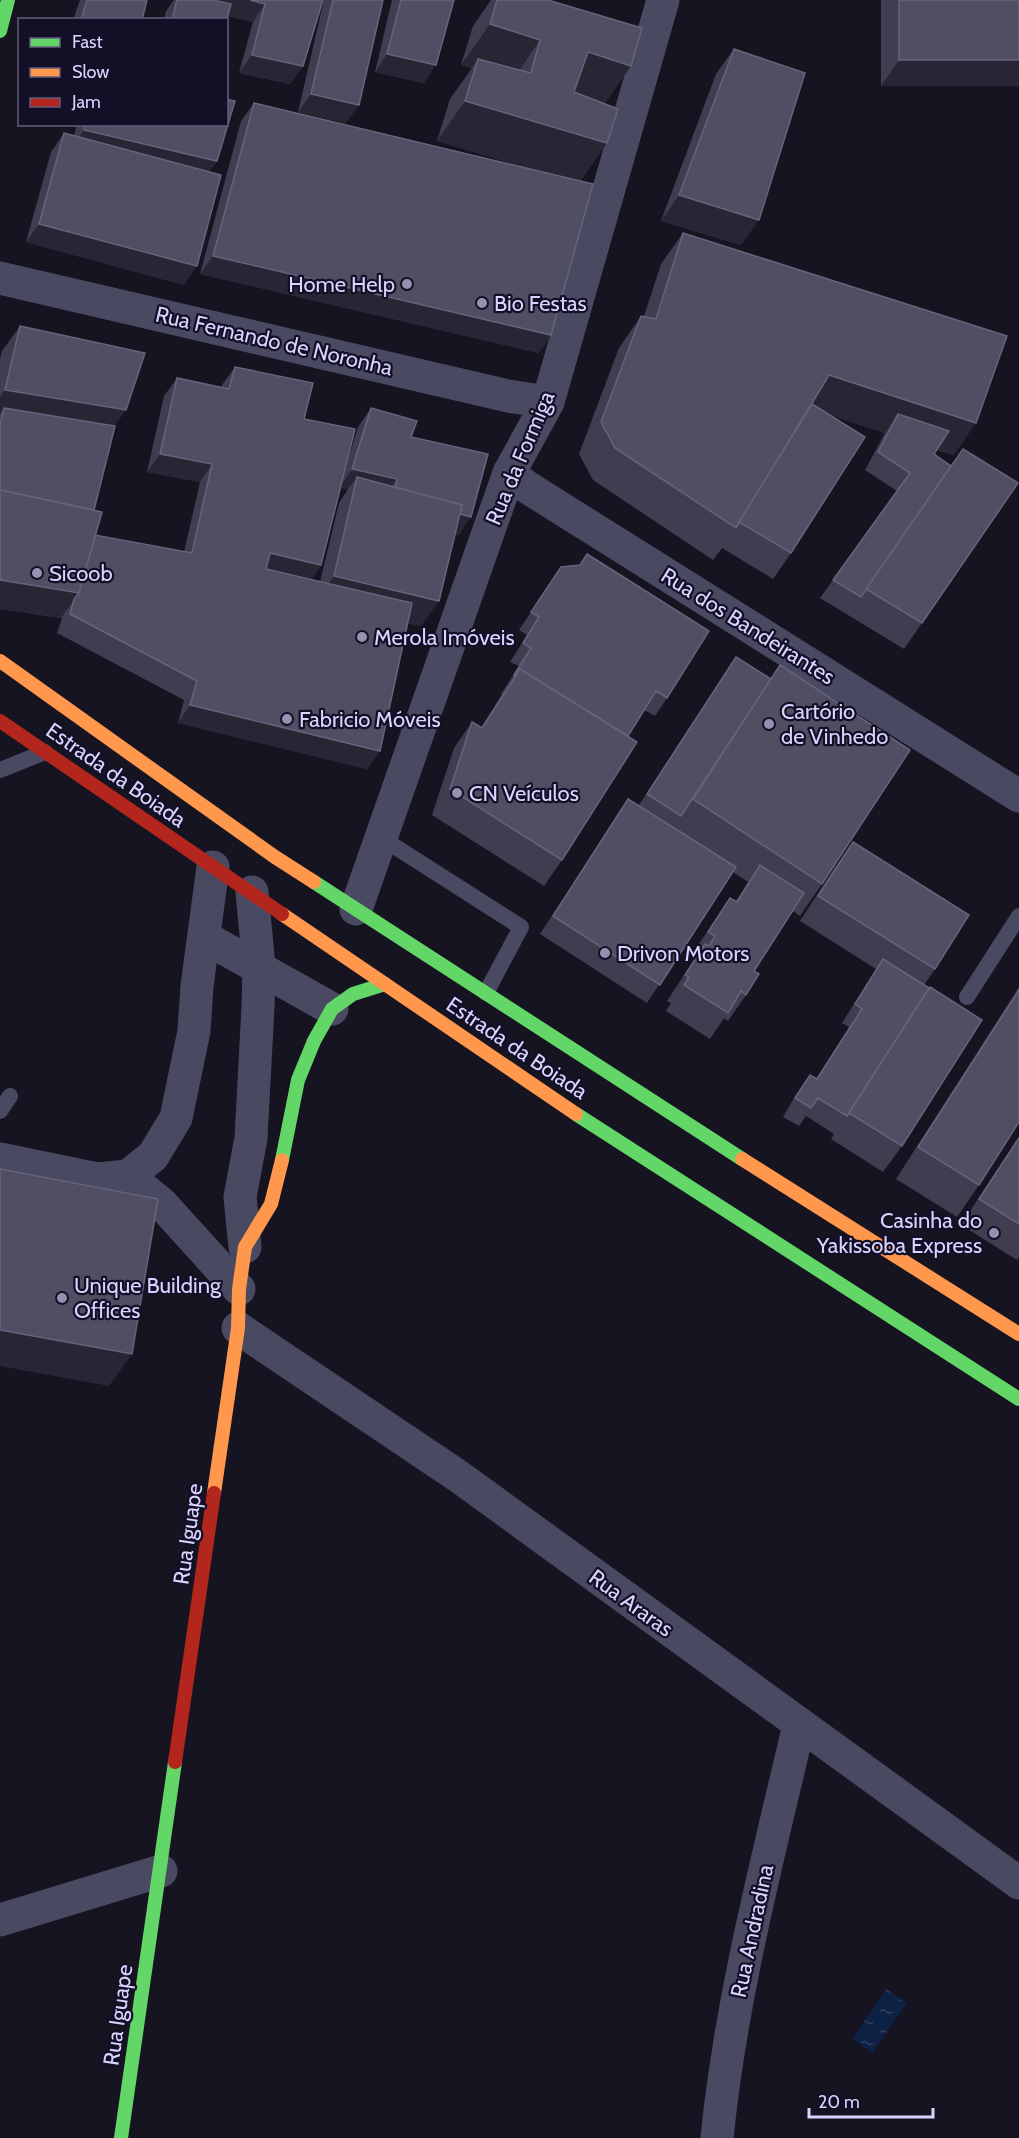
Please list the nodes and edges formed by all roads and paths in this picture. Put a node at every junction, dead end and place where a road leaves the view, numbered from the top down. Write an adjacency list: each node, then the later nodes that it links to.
1 (8, 0): 3 (main road)
2 (663, 0): 5 (street, Rua da Formiga)
3 (0, 31)
4 (0, 278): 5 (street, Rua Fernando de Noronha)
5 (548, 402): 6 (street, Rua da Formiga)
6 (509, 473): 11 (street, Rua dos Bandeirantes); 12 (street, Rua da Formiga)
7 (0, 661): 15 (main road, Estrada da Boiada)
8 (0, 721): 9 (main road, Estrada da Boiada)
9 (45, 752): 10 (lane); 13 (main road, Estrada da Boiada)
10 (0, 771)
11 (1019, 796)
12 (380, 837): 15 (street, Rua da Formiga); 20 (lane)
13 (213, 867): 14 (main road, Estrada da Boiada); 17 (street)
14 (252, 892): 18 (street); 19 (main road, Estrada da Boiada)
15 (356, 909): 20 (main road, Estrada da Boiada)
16 (1019, 916): 21 (lane)
17 (204, 937): 18 (street); 26 (street)
18 (259, 967): 22 (street); 27 (street)
19 (385, 984): 22 (main road, Rua Iguape); 31 (main road, Estrada da Boiada)
20 (486, 993): 30 (main road, Estrada da Boiada)
21 (967, 998)
22 (332, 1009): 27 (main road, Rua Iguape)
23 (10, 1096): 24 (lane)
24 (0, 1112)
25 (0, 1159): 26 (street)
26 (128, 1176): 28 (street)
27 (245, 1247): 28 (main road, Rua Iguape)
28 (239, 1289): 29 (main road, Rua Iguape)
29 (238, 1328): 32 (street, Rua Araras); 33 (main road, Rua Iguape)
30 (1019, 1334)
31 (1019, 1399)
32 (799, 1725): 34 (street, Rua Araras); 37 (street, Rua Andradina)
33 (161, 1871): 35 (street); 36 (main road, Rua Iguape)
34 (1019, 1883)
35 (0, 1920)
36 (122, 2138)
37 (717, 2138)

